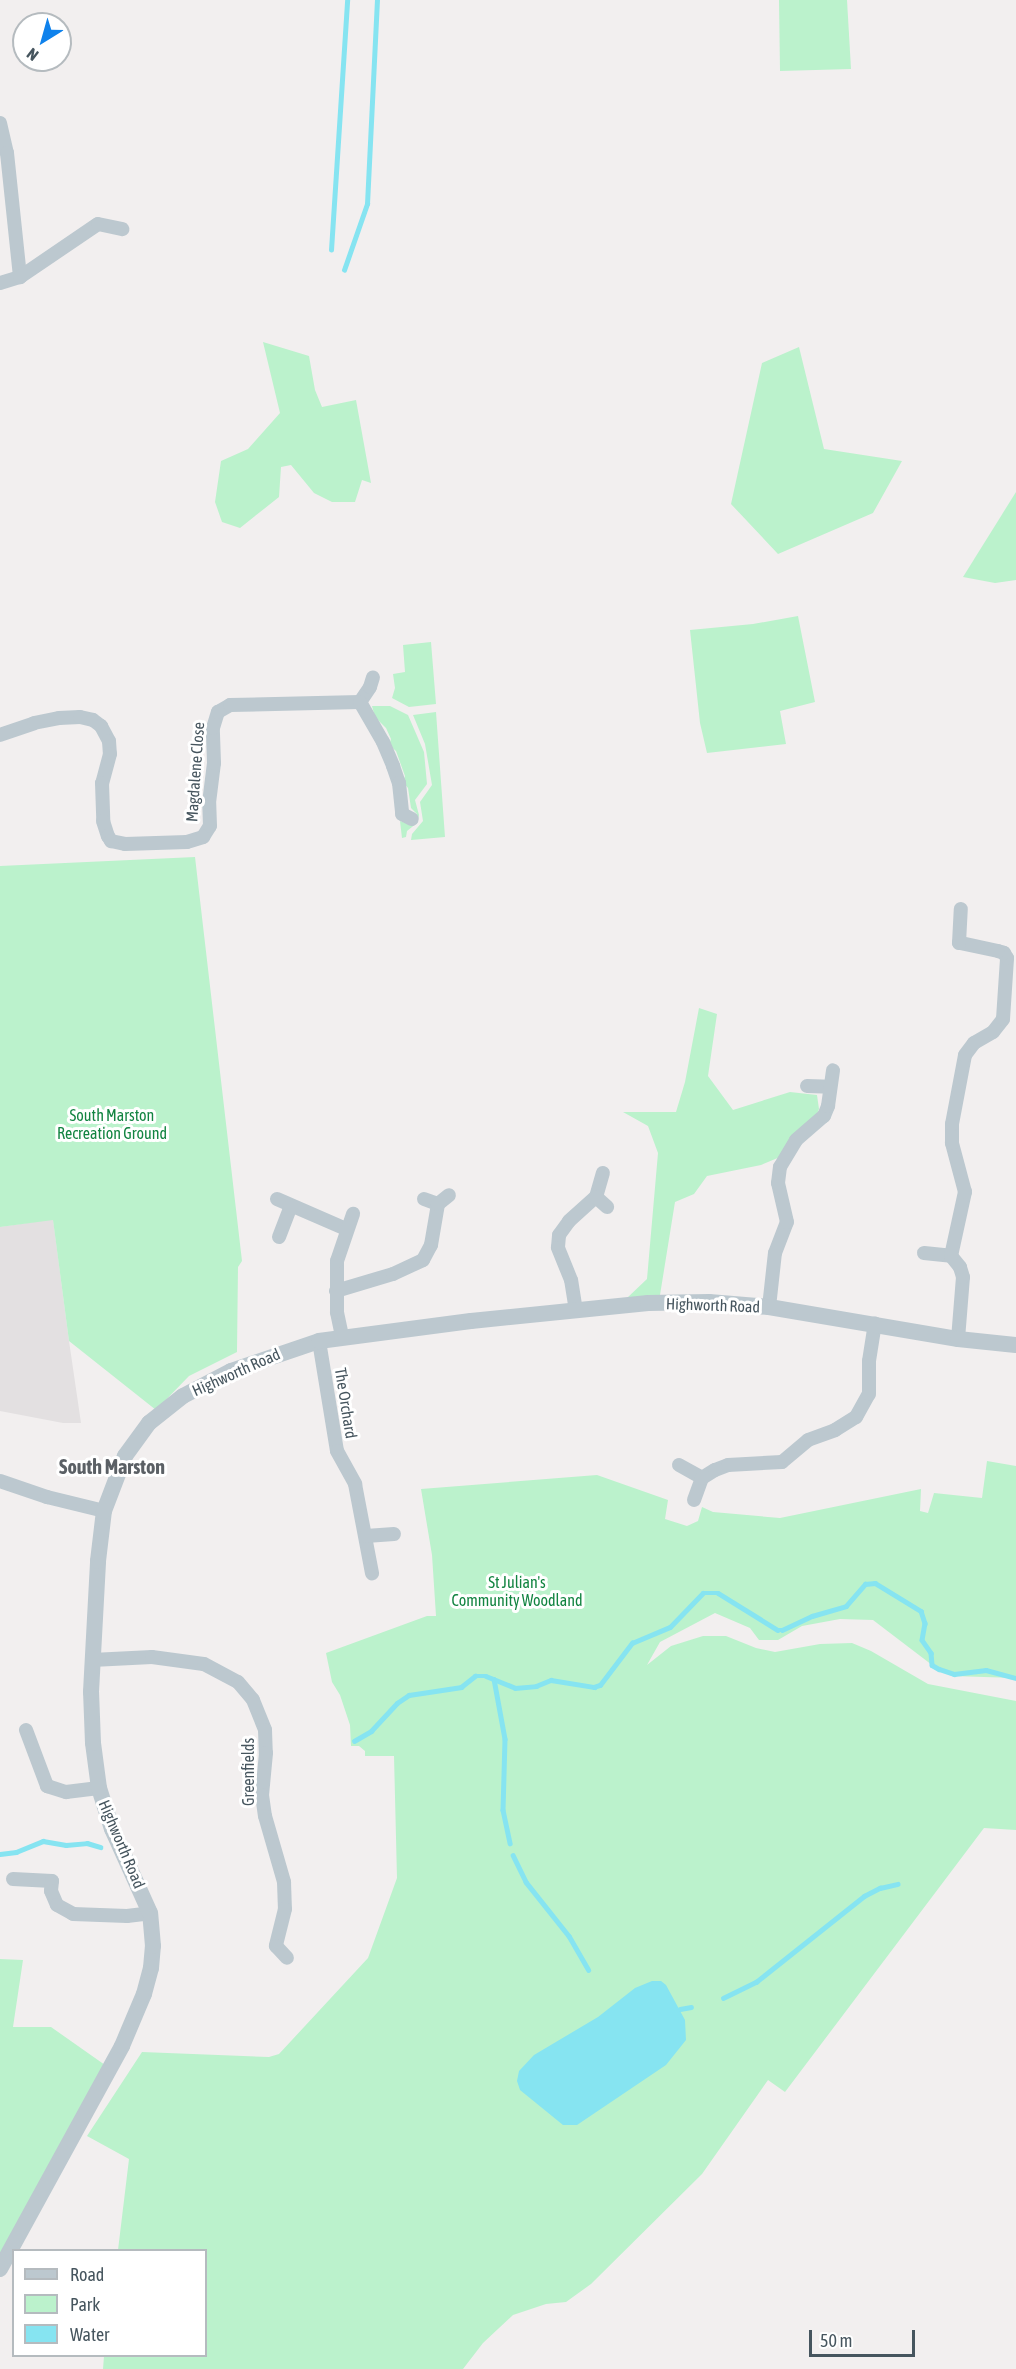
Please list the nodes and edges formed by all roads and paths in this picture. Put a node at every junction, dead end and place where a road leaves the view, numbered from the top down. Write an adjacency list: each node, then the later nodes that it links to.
1 (0, 123): 3 (street)
2 (122, 229): 3 (street)
3 (20, 277): 4 (street)
4 (0, 283)
5 (373, 677): 6 (street)
6 (360, 702): 7 (street, Magdalene Close); 8 (street)
7 (0, 735)
8 (412, 819)
9 (961, 909): 23 (street)
10 (833, 1070): 12 (street)
11 (807, 1086): 12 (street)
12 (830, 1087): 25 (street)
13 (603, 1173): 14 (street)
14 (596, 1197): 18 (street); 26 (street)
15 (277, 1199): 17 (street)
16 (424, 1199): 24 (street)
17 (291, 1206): 20 (street); 21 (street)
18 (607, 1207)
19 (353, 1214): 20 (street)
20 (346, 1229): 24 (street)
21 (279, 1237)
22 (924, 1253): 23 (street)
23 (951, 1256): 29 (street)
24 (336, 1291): 28 (street)
25 (769, 1307): 26 (street, Highworth Road); 27 (street, Highworth Road)
26 (576, 1311): 28 (street, Highworth Road)
27 (875, 1323): 29 (street, Highworth Road); 33 (street)
28 (342, 1336): 30 (street, Highworth Road)
29 (958, 1339): 31 (street, Highworth Road)
30 (319, 1341): 36 (street, Highworth Road); 38 (street, The Orchard)
31 (1016, 1345)
32 (679, 1465): 33 (street)
33 (702, 1478): 35 (street)
34 (0, 1481): 36 (street)
35 (694, 1500)
36 (104, 1511): 40 (street, Highworth Road)
37 (394, 1534): 38 (street)
38 (366, 1536): 39 (street, The Orchard)
39 (372, 1573)
40 (92, 1660): 42 (street, Highworth Road); 45 (street, Greenfields)
41 (26, 1730): 42 (street)
42 (99, 1788): 44 (street, Highworth Road)
43 (13, 1879): 44 (street)
44 (150, 1913): 48 (street, Highworth Road)
45 (276, 1946): 46 (street); 47 (street)
46 (261, 1949)
47 (287, 1958)
48 (0, 2269)

